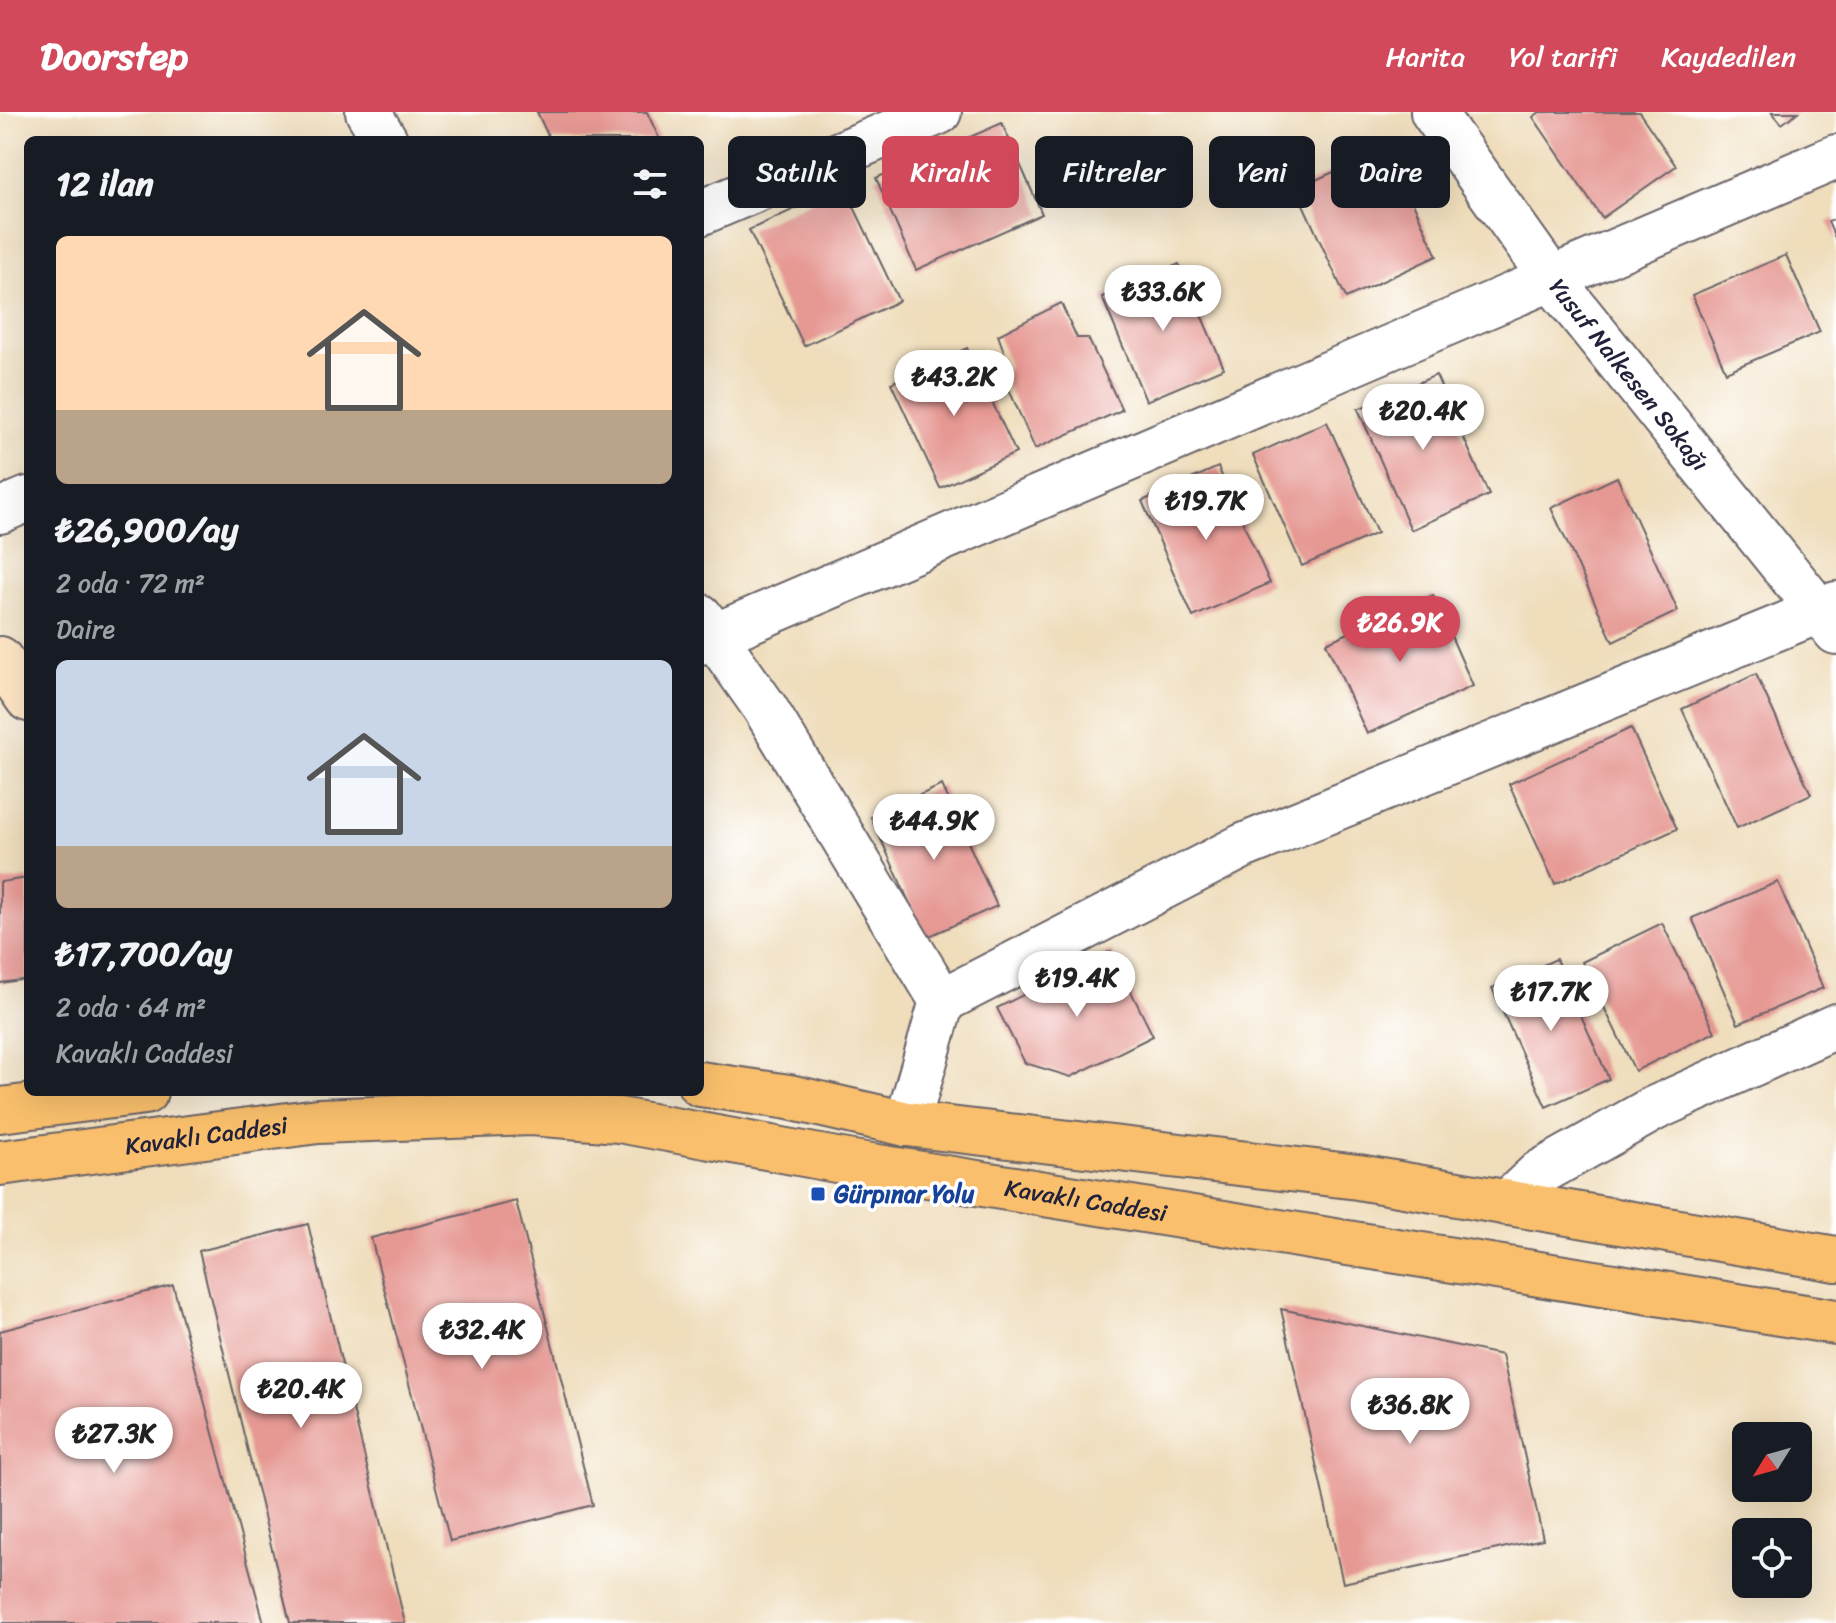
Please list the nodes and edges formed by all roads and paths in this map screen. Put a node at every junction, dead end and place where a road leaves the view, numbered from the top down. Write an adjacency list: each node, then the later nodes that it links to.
1 (368, 112): 4 (street)
2 (939, 112): 6 (street)
3 (1433, 112): 7 (street, Yusuf Nalkesen Sokağı)
4 (383, 136)
5 (1836, 157): 7 (street)
6 (704, 211)
7 (1551, 278): 10 (street, Yusuf Nalkesen Sokağı); 11 (street)
8 (24, 501): 9 (street)
9 (0, 511)
10 (1831, 615): 14 (street)
11 (705, 631): 14 (street)
12 (0, 659): 13 (street)
13 (24, 693)
14 (942, 1001): 19 (street)
15 (1836, 1026): 21 (street)
16 (704, 1085): 19 (main road)
17 (113, 1096): 18 (main road)
18 (0, 1110)
19 (907, 1124): 21 (main road)
20 (0, 1163): 23 (main road, Kavaklı Caddesi)
21 (1507, 1203): 22 (main road)
22 (1836, 1259)
23 (1836, 1322)

